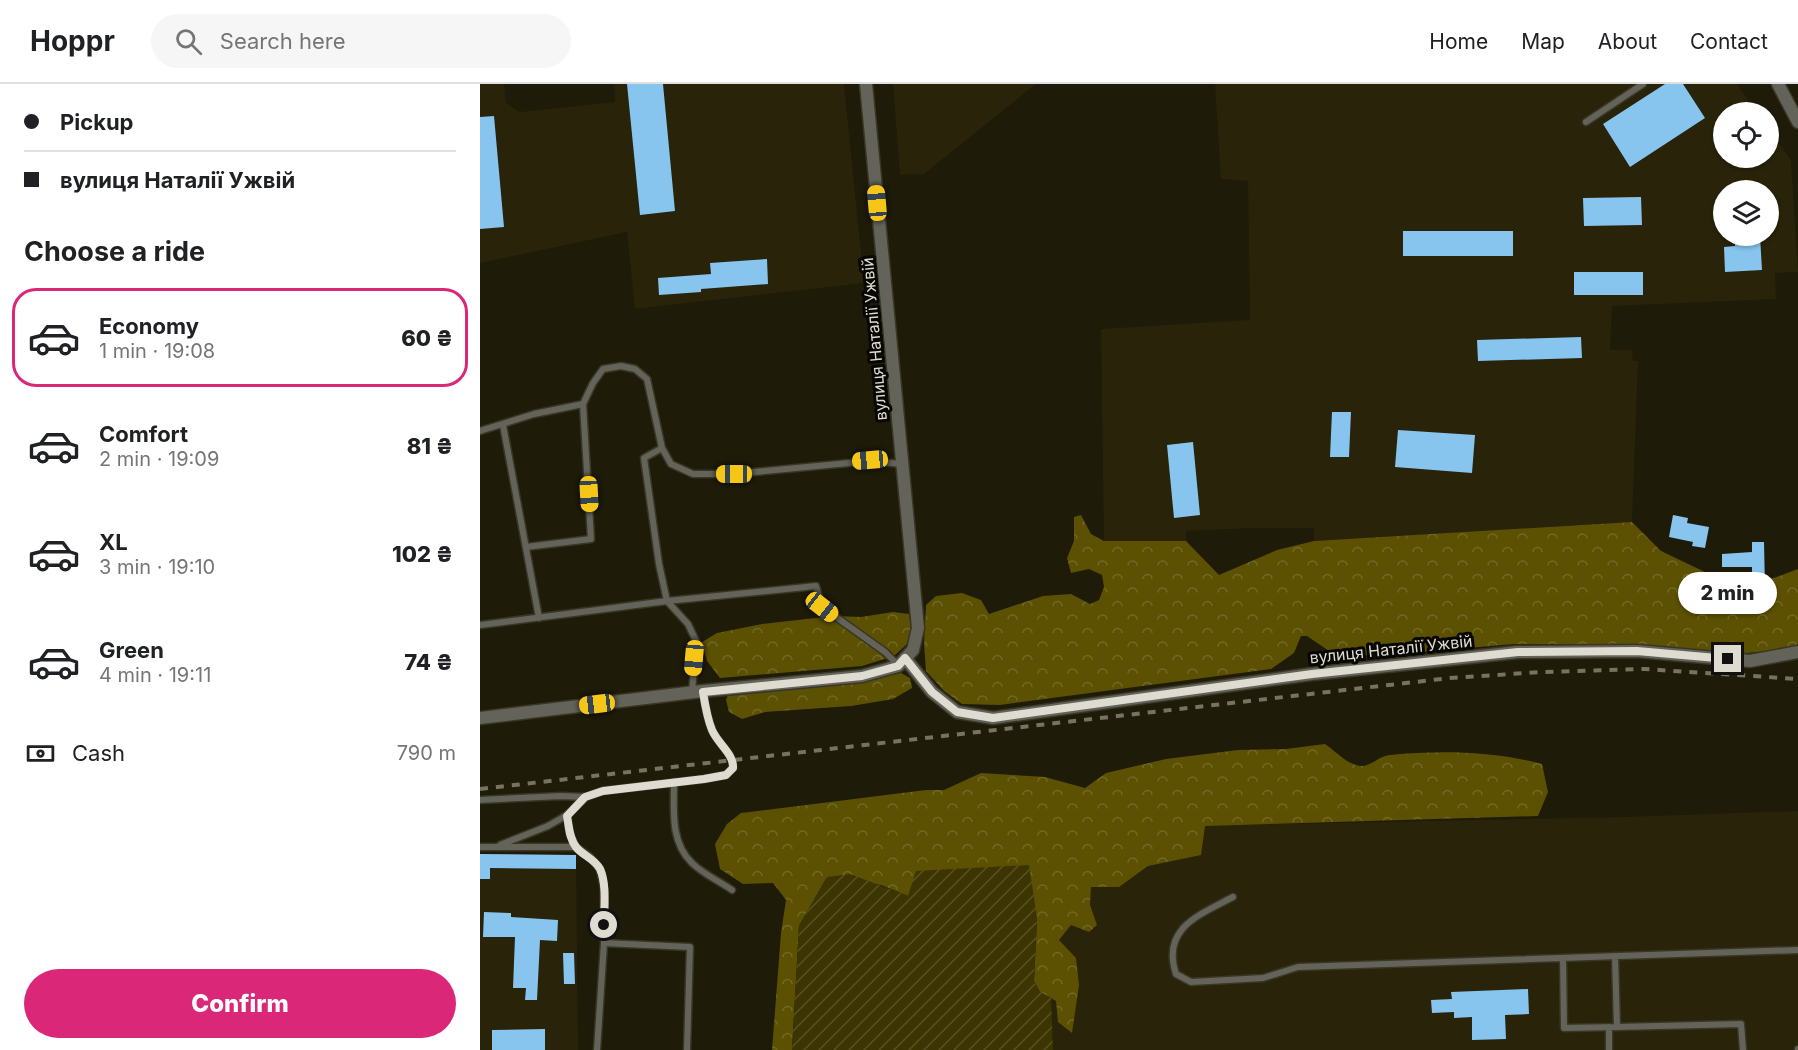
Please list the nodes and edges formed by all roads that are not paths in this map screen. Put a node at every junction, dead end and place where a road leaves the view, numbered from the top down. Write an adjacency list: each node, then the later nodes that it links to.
1 (866, 84): 10 (street, вулиця Наталії Ужвій)
2 (1643, 84): 4 (lane)
3 (1778, 84): 5 (street)
4 (1586, 122)
5 (1798, 122)
6 (583, 404): 7 (lane); 9 (lane); 11 (lane)
7 (503, 425): 8 (lane); 11 (lane)
8 (480, 431)
9 (662, 448): 10 (lane); 12 (lane)
10 (902, 464): 16 (street, вулиця Наталії Ужвій)
11 (526, 547): 13 (lane)
12 (667, 601): 13 (lane); 16 (lane); 17 (lane)
13 (539, 618): 14 (lane)
14 (480, 625)
15 (1798, 652): 16 (street, вулиця Наталії Ужвій)
16 (902, 662): 17 (street)
17 (697, 692): 18 (street); 19 (lane)
18 (480, 718)
19 (674, 782): 20 (lane); 26 (lane)
20 (585, 797): 21 (lane); 22 (lane)
21 (480, 800)
22 (567, 816): 23 (lane); 25 (lane)
23 (497, 846): 24 (lane); 25 (lane)
24 (480, 847)
25 (576, 848): 28 (lane)
26 (732, 890)
27 (1233, 897): 31 (lane)
28 (604, 943): 34 (lane); 35 (lane)
29 (1798, 950): 30 (lane)
30 (1615, 956): 31 (lane); 33 (lane)
31 (1563, 958): 32 (lane)
32 (1609, 1027): 33 (lane); 36 (lane)
33 (1617, 1027): 37 (lane)
34 (597, 1050)
35 (687, 1050)
36 (1609, 1050)
37 (1743, 1050)

